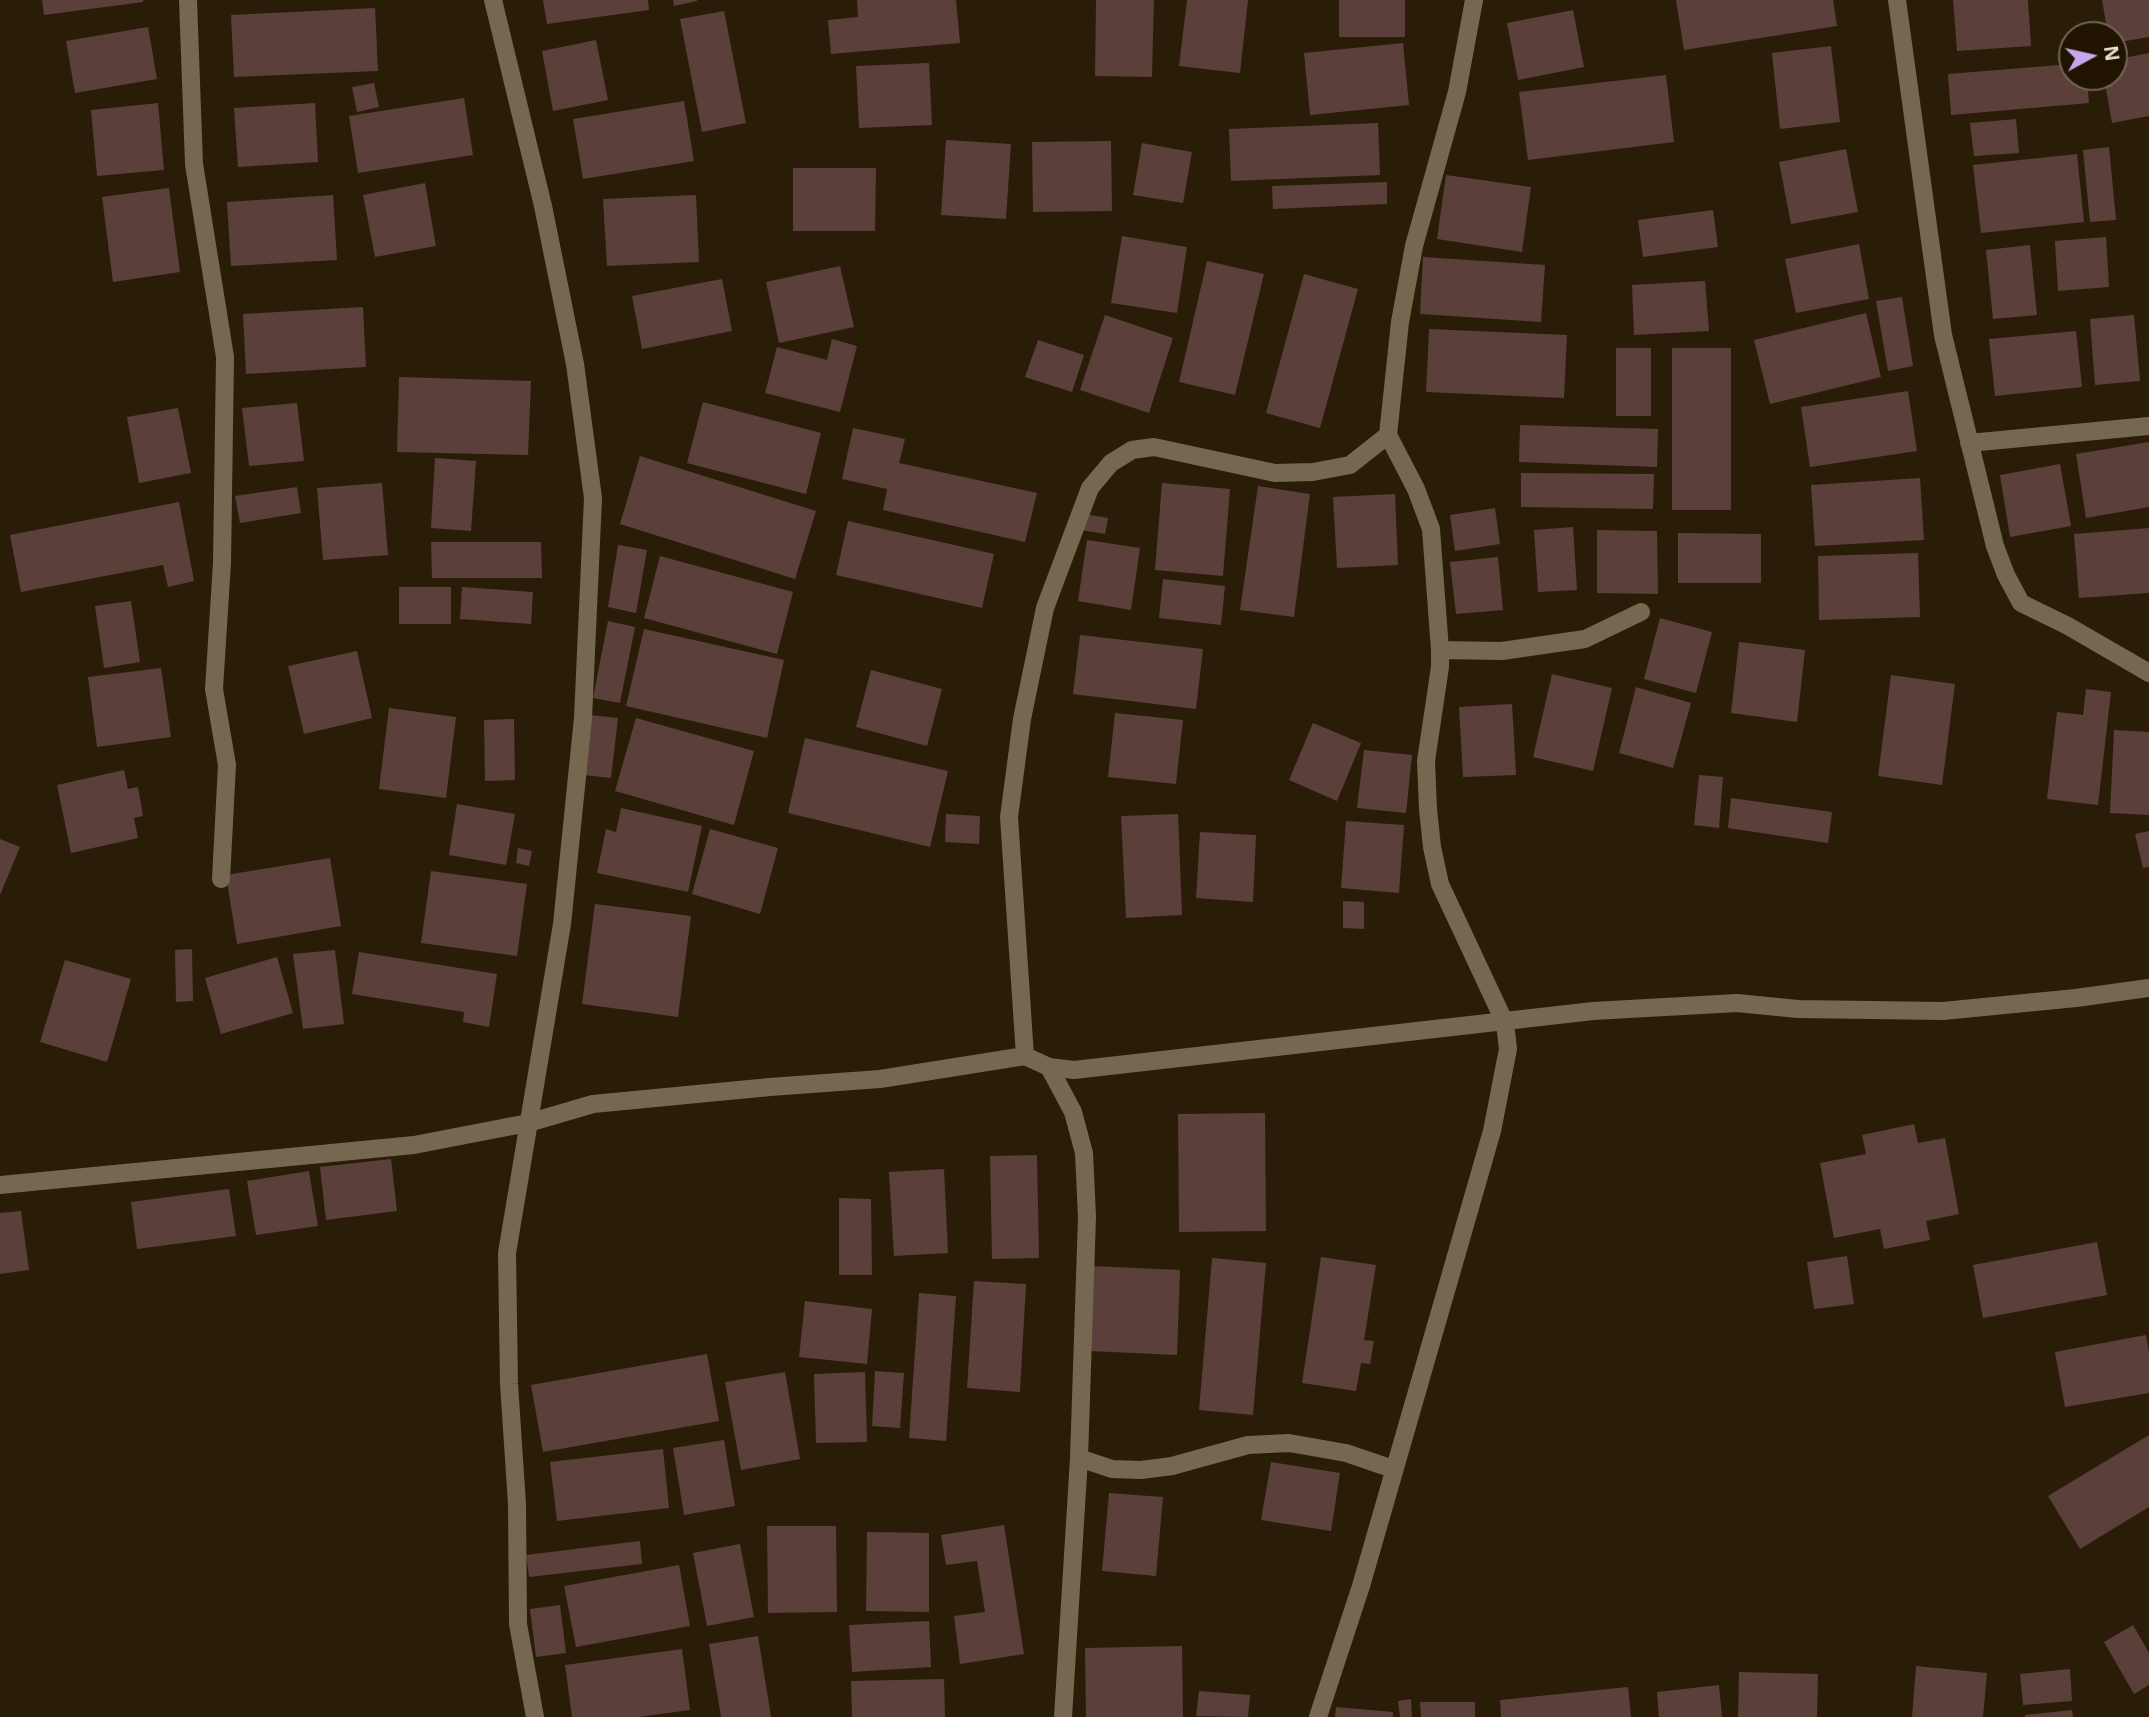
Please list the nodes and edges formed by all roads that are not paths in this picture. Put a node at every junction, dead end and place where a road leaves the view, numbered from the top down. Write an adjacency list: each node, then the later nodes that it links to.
1 (188, 0): 11 (street)
2 (493, 0): 16 (street)
3 (1474, 0): 6 (street)
4 (1897, 0): 7 (street)
5 (2149, 426): 7 (street)
6 (1388, 435): 9 (street); 14 (street)
7 (1969, 443): 10 (street)
8 (1641, 612): 9 (street)
9 (1440, 650): 13 (street)
10 (2149, 673)
11 (221, 879)
12 (2149, 988): 13 (street)
13 (1505, 1023): 15 (street); 19 (street)
14 (1025, 1056): 15 (street); 16 (street)
15 (1049, 1067): 18 (street)
16 (528, 1123): 17 (street); 20 (street)
17 (0, 1185)
18 (1079, 1458): 19 (street); 21 (street)
19 (1393, 1469): 22 (street)
20 (535, 1717)
21 (1063, 1717)
22 (1318, 1717)

